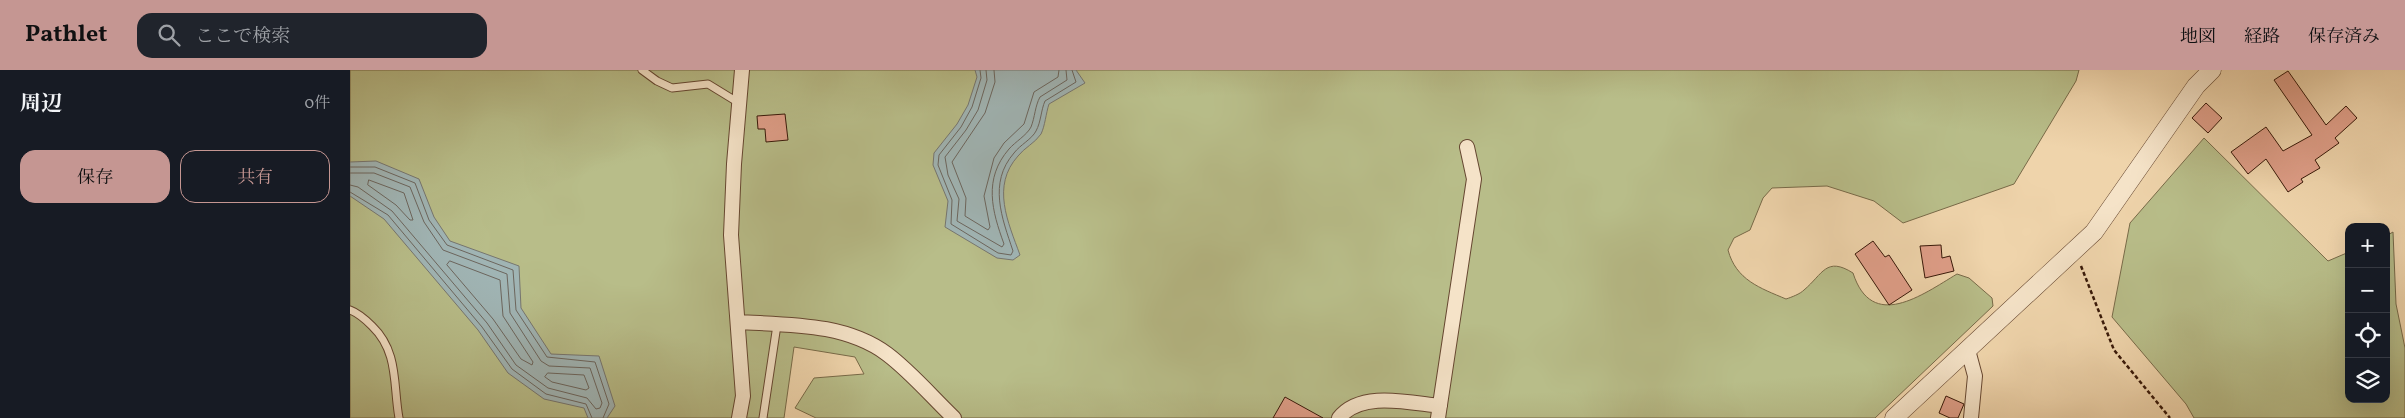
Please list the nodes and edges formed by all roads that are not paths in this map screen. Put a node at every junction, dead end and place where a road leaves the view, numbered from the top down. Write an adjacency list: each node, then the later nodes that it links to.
1 (642, 70): 4 (lane)
2 (742, 70): 4 (street)
3 (2212, 70): 9 (street)
4 (740, 103): 7 (street)
5 (1466, 147): 10 (street)
6 (350, 310): 11 (lane)
7 (739, 322): 8 (street); 12 (street)
8 (777, 324): 13 (lane); 14 (street)
9 (1968, 350): 16 (street); 17 (street)
10 (1439, 412): 15 (street)
11 (399, 418)
12 (739, 418)
13 (764, 418)
14 (954, 418)
15 (1339, 418)
16 (1894, 418)
17 (1971, 418)

